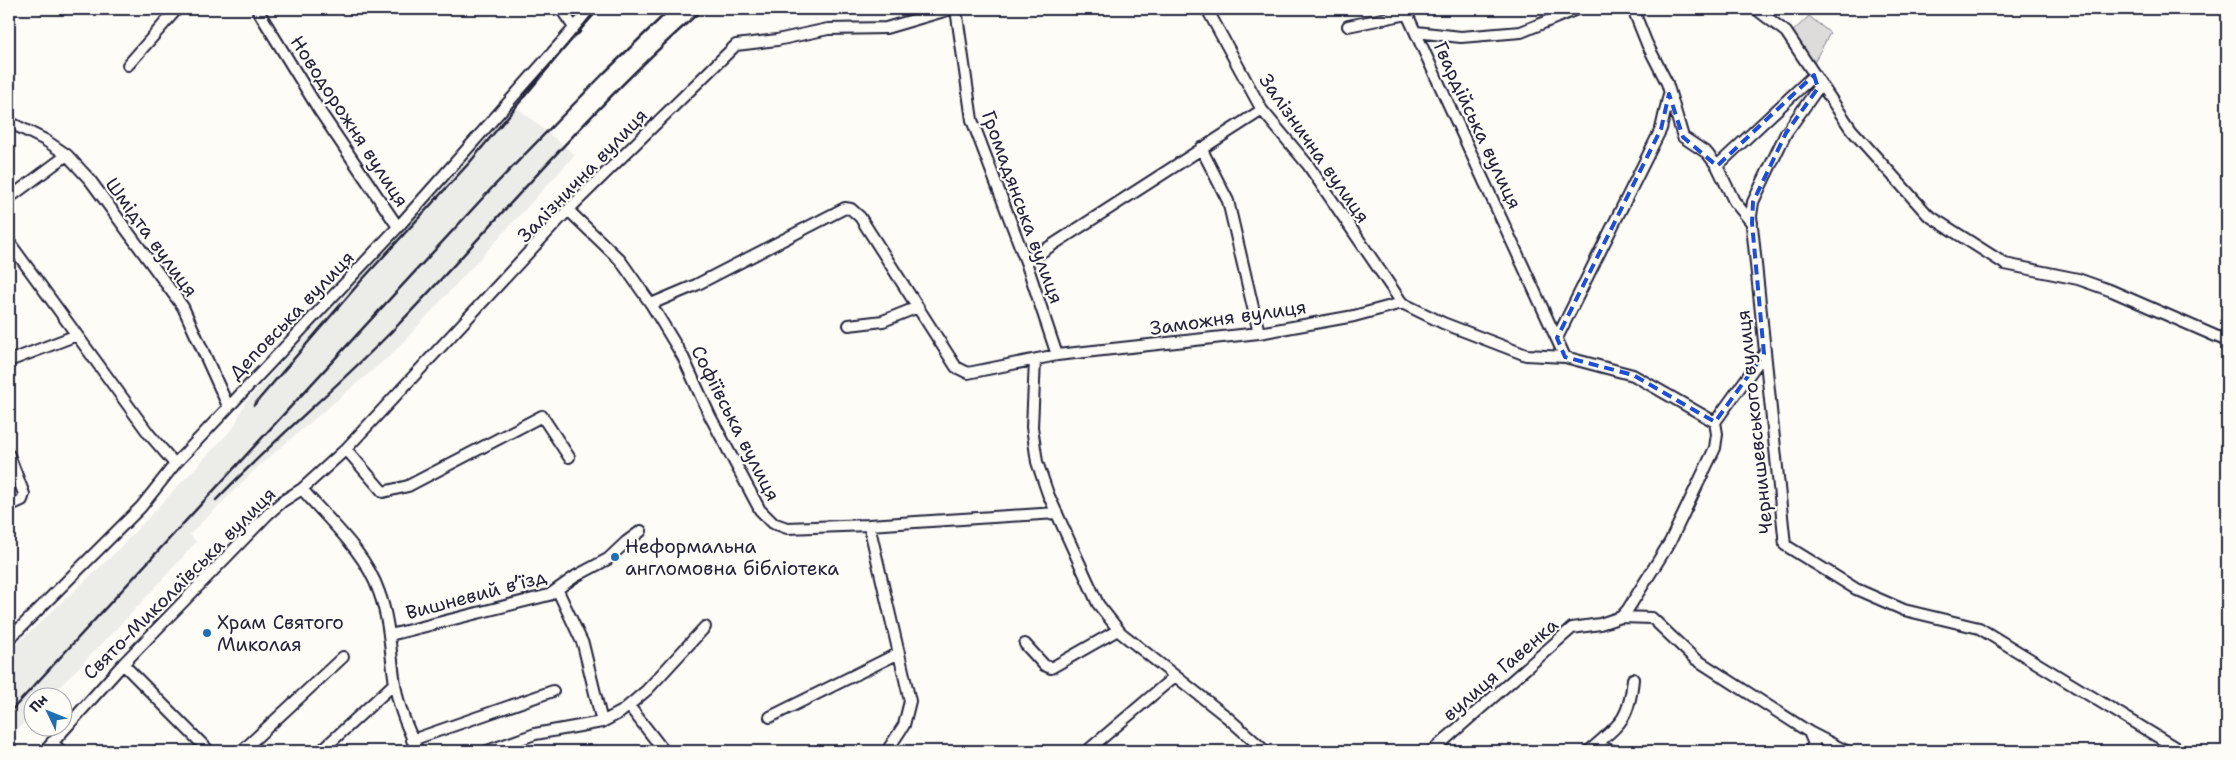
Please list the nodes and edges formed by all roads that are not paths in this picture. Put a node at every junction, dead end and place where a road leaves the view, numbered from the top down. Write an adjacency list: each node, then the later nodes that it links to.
1 (177, 9): 14 (street)
2 (256, 9): 25 (street, Новодорожня вулиця)
3 (561, 9): 12 (street)
4 (591, 9): 12 (street, Деповська вулиця)
5 (951, 9): 23 (street, Залізнична вулиця)
6 (956, 9): 27 (street, Громадянська вулиця)
7 (1207, 9): 17 (street, Залізнична вулиця)
8 (1577, 9): 13 (street, Гвардійська вулиця)
9 (1633, 9): 16 (street)
10 (1756, 9): 15 (street)
11 (1348, 26): 13 (street)
12 (575, 29): 25 (street, Деповська вулиця)
13 (1416, 32): 34 (street, Гвардійська вулиця)
14 (128, 65)
15 (1814, 75): 21 (street); 24 (street, Чернишевського вулиця); 35 (street)
16 (1670, 94): 21 (street); 34 (street)
17 (1262, 110): 19 (street); 29 (street, Залізнична вулиця)
18 (9, 122): 20 (street, Шмідта вулиця)
19 (1201, 148): 27 (street); 32 (street)
20 (67, 155): 22 (street); 41 (street, Шмідта вулиця)
21 (1717, 166): 24 (street)
22 (9, 198)
23 (568, 210): 28 (street, Софіївська вулиця); 43 (street, Залізнична вулиця)
24 (1752, 223): 36 (street, Чернишевського вулиця)
25 (398, 227): 41 (street, Деповська вулиця)
26 (9, 242): 33 (street)
27 (1026, 262): 37 (street, Громадянська вулиця)
28 (651, 304): 30 (street); 50 (street, Софіївська вулиця)
29 (1402, 304): 32 (street, Заможня вулиця); 38 (street)
30 (918, 307): 31 (street); 39 (street, Заможня вулиця)
31 (849, 325)
32 (1259, 333): 37 (street, Заможня вулиця)
33 (77, 335): 40 (street); 46 (street)
34 (1557, 338): 38 (street, Гвардійська вулиця)
35 (2227, 341)
36 (1764, 354): 42 (street); 88 (street, Чернишевського вулиця)
37 (1057, 356): 39 (street, Заможня вулиця)
38 (1565, 357): 42 (street)
39 (1035, 360): 49 (street)
40 (9, 361)
41 (228, 406): 46 (street, Деповська вулиця)
42 (1716, 422): 53 (street)
43 (346, 449): 45 (street); 47 (street, Залізнична вулиця)
44 (9, 455): 48 (street)
45 (569, 457)
46 (175, 464): 56 (street, Деповська вулиця)
47 (302, 488): 57 (street); 61 (street, Свято-Миколаївська вулиця)
48 (9, 506)
49 (1057, 512): 50 (street, Софіївська вулиця); 55 (street)
50 (868, 525): 59 (street)
51 (641, 531): 52 (street, Вишневий в’їзд)
52 (558, 591): 57 (street, Вишневий в’їзд); 68 (street)
53 (1621, 618): 69 (street, вулиця Гавенка); 84 (street, вулиця Гавенка)
54 (705, 627): 66 (street)
55 (1118, 630): 58 (street); 62 (street)
56 (10, 635)
57 (390, 635): 64 (street)
58 (1025, 644)
59 (899, 653): 67 (street); 81 (street)
60 (343, 657): 76 (street)
61 (123, 664): 71 (street, Свято-Миколаївська вулиця); 75 (street)
62 (1175, 676): 82 (street); 83 (street)
63 (1632, 679): 72 (street)
64 (396, 683): 70 (street); 77 (street)
65 (553, 691): 70 (street)
66 (629, 706): 68 (street); 80 (street)
67 (770, 717)
68 (602, 722): 79 (street)
69 (1809, 732): 86 (street); 87 (street, вулиця Гавенка)
70 (412, 740): 78 (street)
71 (52, 742): 73 (street, Свято-Миколаївська вулиця); 74 (street)
72 (1592, 748): 85 (street)
73 (45, 751)
74 (61, 751)
75 (209, 751)
76 (242, 751)
77 (320, 751)
78 (418, 751)
79 (487, 751)
80 (664, 751)
81 (886, 751)
82 (1087, 751)
83 (1265, 751)
84 (1432, 751)
85 (1613, 751)
86 (1809, 751)
87 (1846, 751)
88 (2181, 751)

